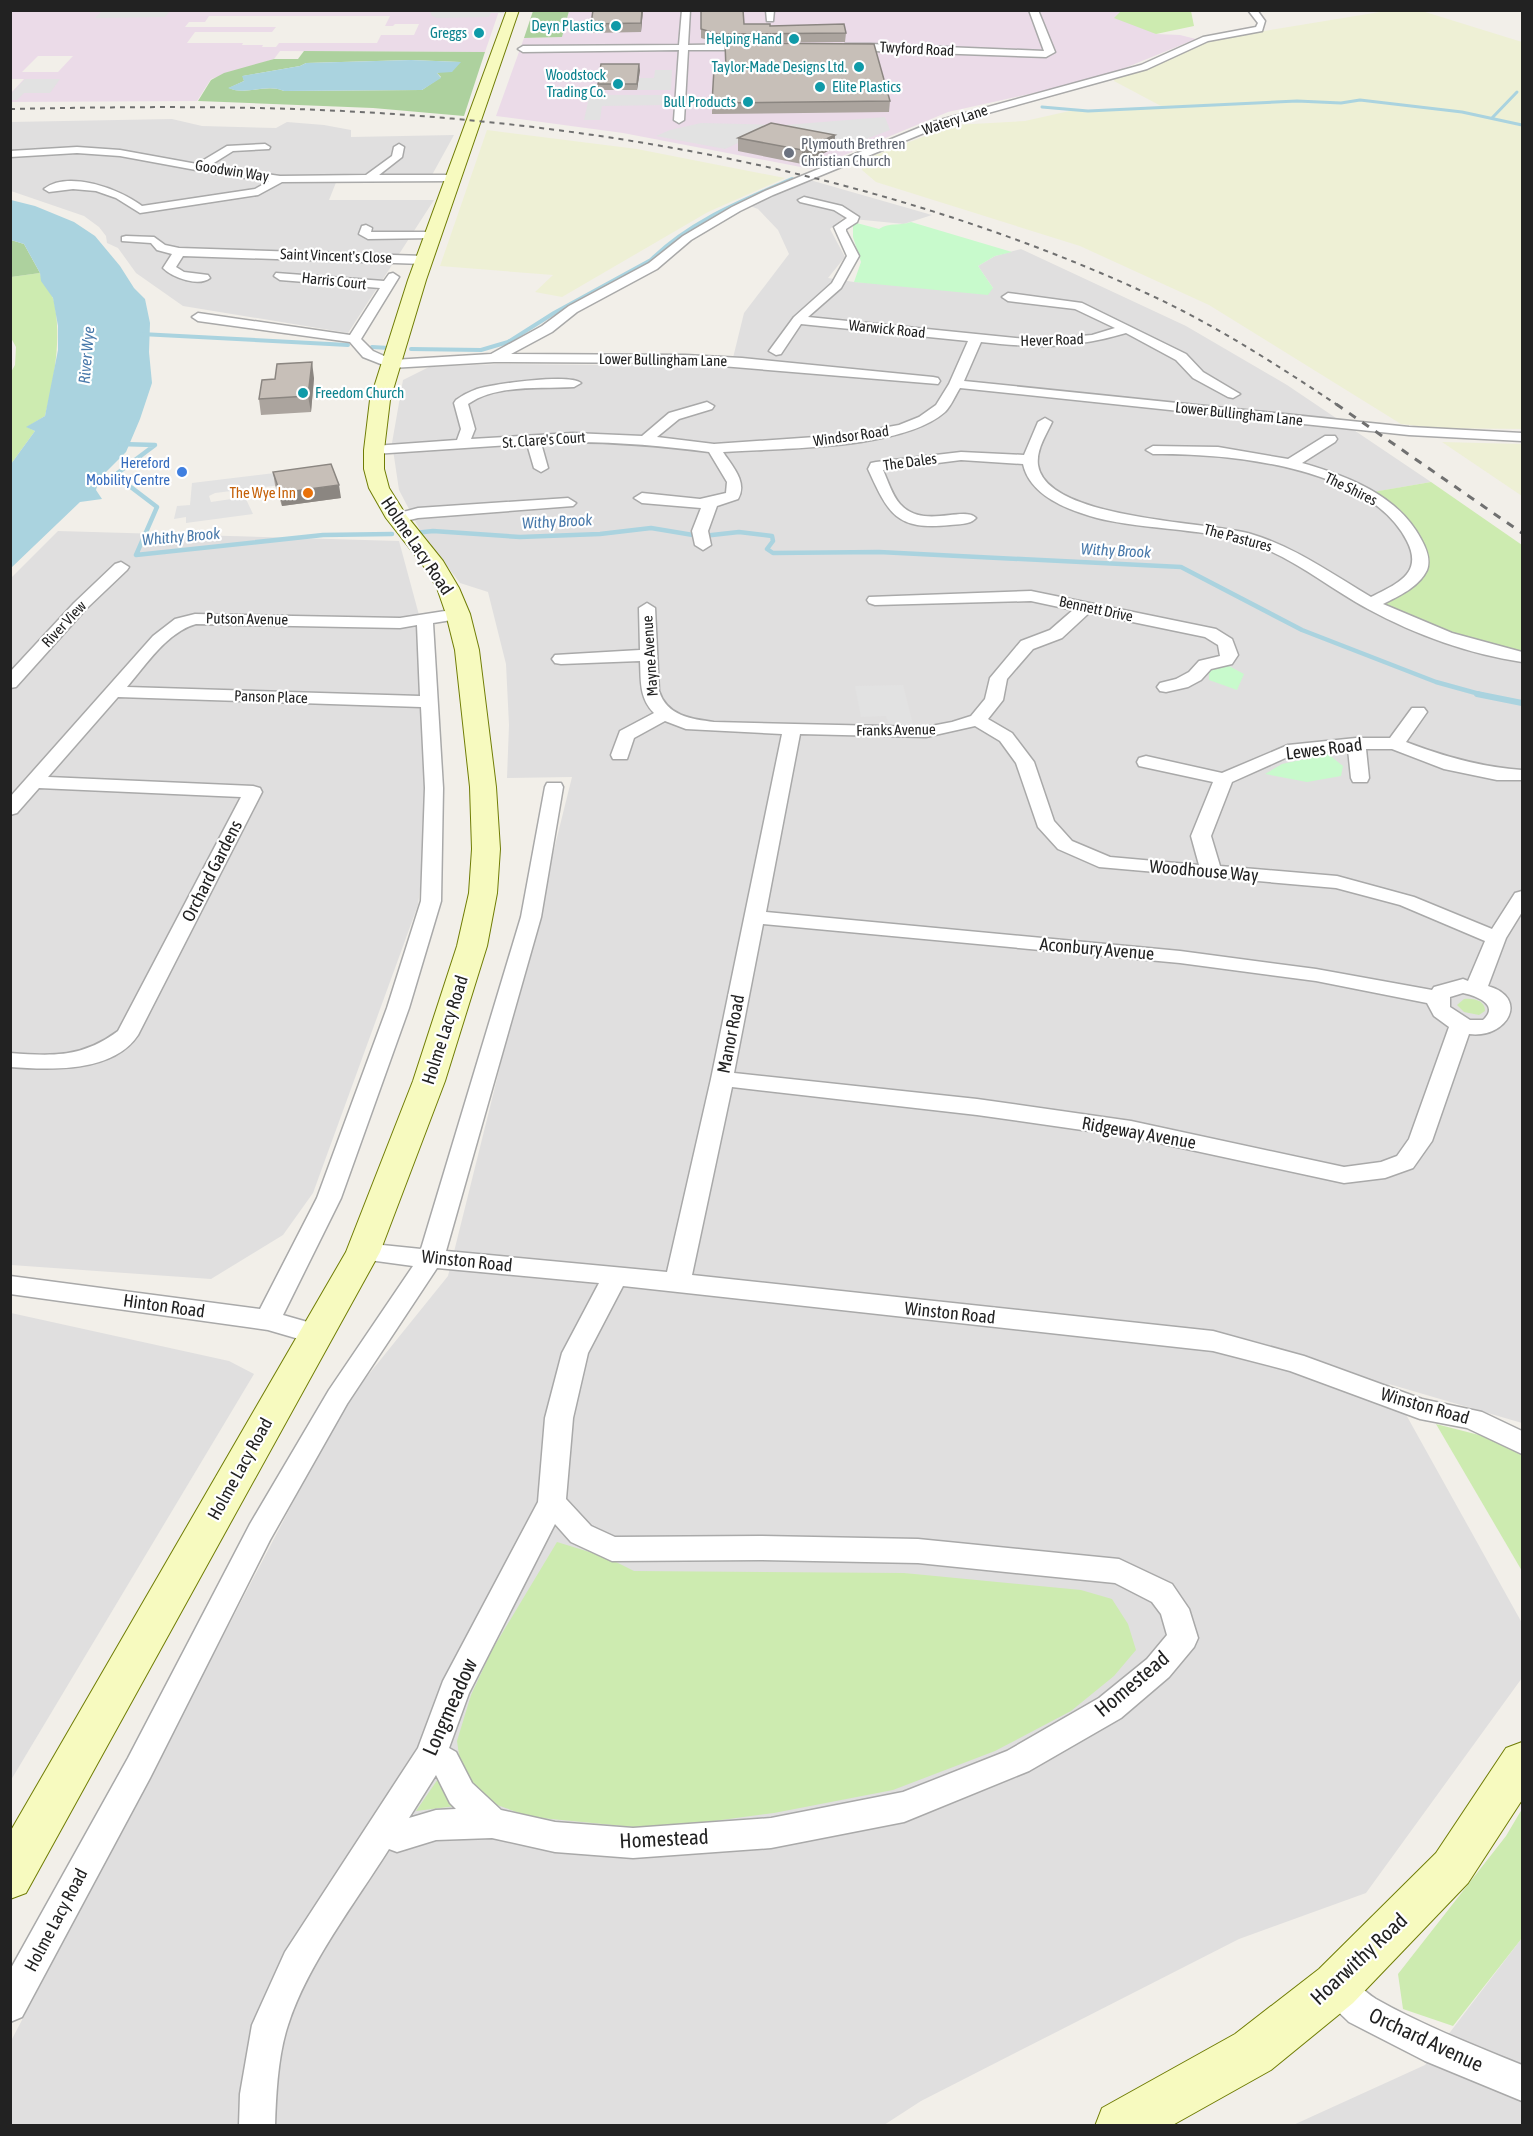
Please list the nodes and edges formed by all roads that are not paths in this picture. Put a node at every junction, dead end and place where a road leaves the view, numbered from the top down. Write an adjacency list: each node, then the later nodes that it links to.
1 (513, 10): 17 (street, Holme Lacy Road)
2 (686, 10): 5 (street)
3 (1033, 10): 7 (street, Twyford Road)
4 (1252, 10): 40 (street, Watery Lane)
5 (684, 47): 6 (street); 8 (street); 9 (street)
6 (766, 47)
7 (840, 47)
8 (523, 49)
9 (679, 120)
10 (223, 139): 13 (street)
11 (265, 147): 13 (street)
12 (399, 147): 16 (street)
13 (231, 148): 15 (street)
14 (10, 154): 15 (street, Goodwin Way)
15 (200, 166): 18 (street, Goodwin Way)
16 (370, 177): 17 (street, Goodwin Way); 18 (street, Goodwin Way)
17 (454, 178): 22 (street, Holme Lacy Road)
18 (280, 179): 19 (street)
19 (50, 189)
20 (804, 200): 35 (street)
21 (366, 228): 22 (street)
22 (433, 235): 28 (street, Holme Lacy Road)
23 (126, 239): 25 (street, Saint Vincent's Close)
24 (260, 241): 26 (street, Saint Vincent's Close)
25 (179, 252): 26 (street, Saint Vincent's Close); 30 (street)
26 (248, 253): 27 (street, Saint Vincent's Close)
27 (404, 259): 28 (street, Saint Vincent's Close); 32 (street)
28 (424, 260): 31 (street, Holme Lacy Road)
29 (280, 276): 32 (street, Harris Court)
30 (204, 278)
31 (417, 280): 32 (street, Harris Court); 41 (street, Holme Lacy Road)
32 (389, 283): 38 (street)
33 (1008, 297): 36 (street, Hever Road)
34 (198, 317): 38 (street)
35 (798, 320): 37 (street, Warwick Road); 39 (street)
36 (1127, 329): 37 (street, Hever Road); 45 (street, Hever Road)
37 (976, 338): 44 (street, Windsor Road)
38 (354, 339): 41 (street)
39 (776, 351)
40 (494, 358): 41 (street, Lower Bullingham Lane); 42 (street, Lower Bullingham Lane)
41 (391, 364): 56 (street, Holme Lacy Road)
42 (933, 381)
43 (574, 383): 53 (street)
44 (956, 384): 49 (street, Lower Bullingham Lane); 54 (street, Windsor Road)
45 (1233, 394)
46 (707, 406): 51 (street)
47 (1045, 422): 58 (street)
48 (1179, 432): 55 (street)
49 (1522, 436)
50 (1330, 439): 59 (street, The Shires)
51 (645, 440): 52 (street, St. Clare's Court); 54 (street, St. Clare's Court)
52 (533, 441): 53 (street, St. Clare's Court); 60 (street)
53 (462, 445): 56 (street, St. Clare's Court)
54 (714, 448): 63 (street)
55 (1187, 448): 57 (street, The Shires); 59 (street, The Shires)
56 (374, 450): 64 (street, Holme Lacy Road)
57 (1153, 450)
58 (1029, 460): 65 (street, The Dales); 69 (street, The Pastures)
59 (1290, 464): 69 (street, The Shires)
60 (541, 468)
61 (642, 498): 63 (street)
62 (568, 503): 64 (street)
63 (710, 504): 66 (street)
64 (397, 518): 72 (street, Holme Lacy Road)
65 (968, 518)
66 (703, 545)
67 (121, 567): 77 (street, River View)
68 (875, 600): 70 (street, Bennett Drive)
69 (1371, 604): 75 (street, The Pastures)
70 (1087, 606): 78 (street, Bennett Drive); 83 (street)
71 (646, 608): 74 (street, Mayne Avenue)
72 (458, 615): 73 (street, Putson Avenue); 105 (street, Holme Lacy Road)
73 (424, 621): 79 (street, Putson Avenue); 80 (street)
74 (649, 655): 76 (street); 82 (street, Mayne Avenue)
75 (1522, 657)
76 (561, 659)
77 (10, 683)
78 (1166, 687)
79 (112, 692): 80 (street, Panson Place); 92 (street, Putson Avenue)
80 (430, 702): 110 (street)
81 (1418, 712): 86 (street)
82 (665, 714): 84 (street, Mayne Avenue); 87 (street)
83 (978, 720): 84 (street, Franks Avenue); 95 (street, Woodhouse Way)
84 (792, 730): 97 (street, Manor Road)
85 (1356, 743): 86 (street, Lewes Road); 90 (street); 91 (street, Lewes Road)
86 (1395, 744): 89 (street, Lewes Road)
87 (620, 755)
88 (1146, 762): 91 (street)
89 (1522, 775)
90 (1360, 778)
91 (1224, 779): 95 (street)
92 (33, 782): 94 (street, Putson Avenue); 103 (street, Orchard Gardens)
93 (554, 788): 106 (street, Holme Lacy Road)
94 (10, 809)
95 (1211, 871): 98 (street, Woodhouse Way)
96 (1522, 897): 98 (street)
97 (754, 917): 100 (street, Aconbury Avenue); 104 (street, Manor Road)
98 (1496, 939): 99 (street)
99 (1476, 988): 100 (street); 101 (street)
100 (1438, 998): 102 (street)
101 (1514, 1019): 102 (street)
102 (1461, 1024): 104 (street, Ridgeway Avenue)
103 (10, 1060)
104 (722, 1079): 108 (street, Manor Road)
105 (363, 1252): 106 (street, Winston Road); 111 (street, Holme Lacy Road)
106 (431, 1258): 107 (street, Winston Road); 120 (street, Holme Lacy Road)
107 (616, 1276): 108 (street, Winston Road); 113 (street, Longmeadow)
108 (677, 1284): 112 (street, Winston Road)
109 (10, 1285): 110 (street, Hinton Road)
110 (268, 1320): 111 (street, Hinton Road)
111 (316, 1334): 118 (street, Holme Lacy Road)
112 (1522, 1443)
113 (552, 1502): 114 (street, Longmeadow); 116 (street, Homestead)
114 (431, 1755): 116 (street); 117 (street, Longmeadow)
115 (1522, 1762): 119 (street, Hoarwithy Road)
116 (492, 1822): 117 (street, Homestead)
117 (383, 1832): 122 (street, Longmeadow)
118 (10, 1877)
119 (1336, 1986): 121 (street, Orchard Avenue); 123 (street, Hoarwithy Road)
120 (10, 2005)
121 (1522, 2083)
122 (257, 2126)
123 (1120, 2126)

